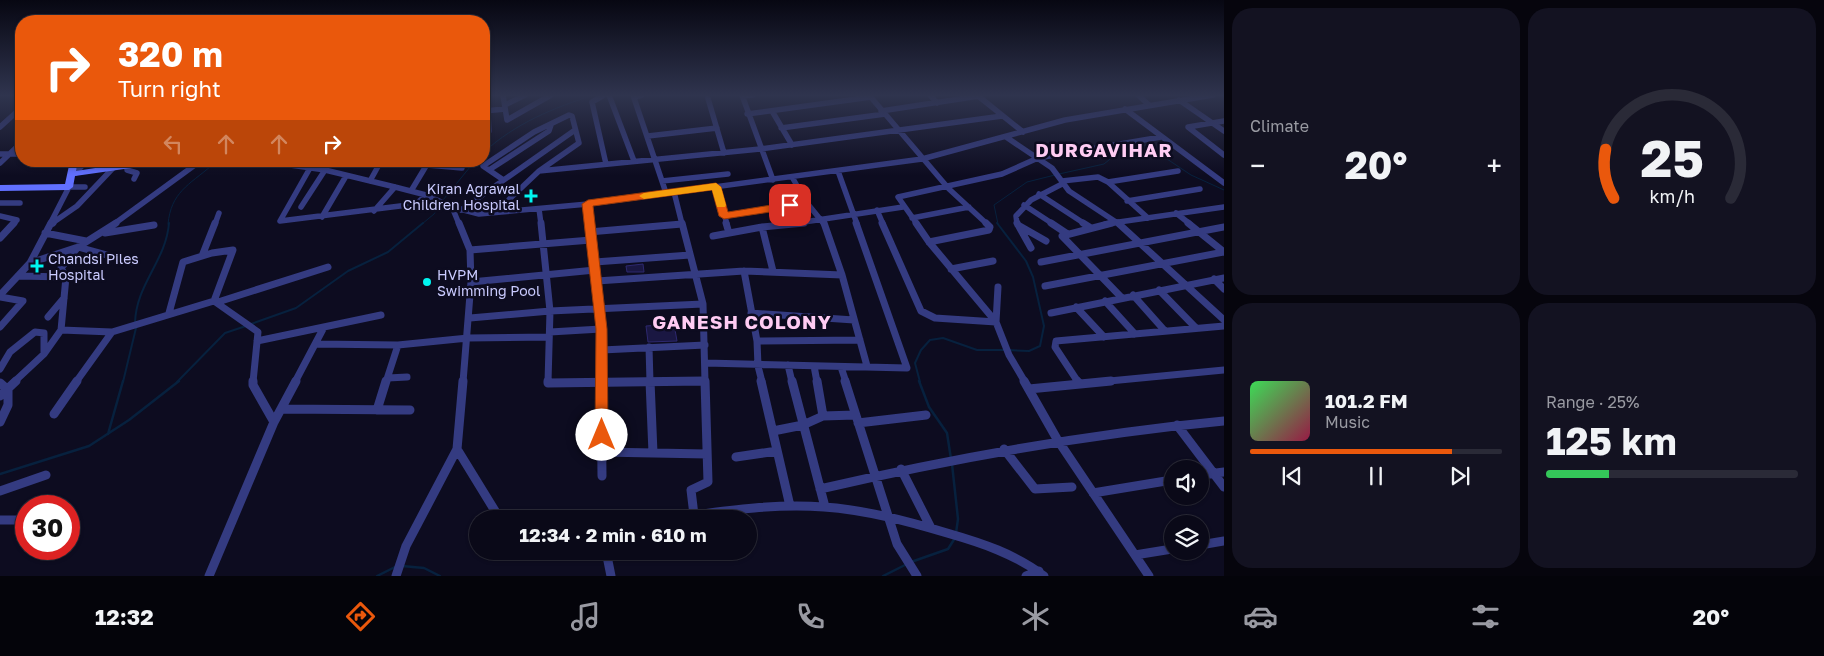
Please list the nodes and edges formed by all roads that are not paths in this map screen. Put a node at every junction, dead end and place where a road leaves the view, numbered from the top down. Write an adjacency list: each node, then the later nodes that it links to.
1 (557, 122): 60 (street)
2 (572, 122): 20 (street)
3 (596, 122): 39 (street)
4 (619, 122): 37 (street)
5 (643, 122): 23 (street)
6 (715, 122): 17 (street)
7 (751, 122): 28 (street)
8 (778, 122): 18 (street)
9 (820, 122): 18 (street)
10 (893, 122): 19 (street)
11 (956, 122): 19 (street)
12 (1010, 122): 22 (street)
13 (1059, 122): 22 (street)
14 (1142, 122): 25 (street)
15 (1217, 122): 16 (street)
16 (1213, 123): 21 (street); 33 (street)
17 (717, 128): 23 (street); 29 (street)
18 (781, 128): 26 (street)
19 (900, 129): 26 (street); 36 (street)
20 (575, 130): 52 (street); 60 (street)
21 (1224, 131)
22 (1023, 132): 24 (street)
23 (648, 136): 34 (street)
24 (1006, 137): 35 (street); 36 (street)
25 (1161, 137): 35 (street); 66 (street)
26 (792, 146): 28 (street)
27 (15, 148): 31 (street)
28 (760, 149): 29 (street); 61 (street)
29 (724, 153): 34 (street)
30 (0, 154): 31 (street)
31 (9, 154): 32 (street); 38 (street)
32 (15, 154)
33 (1224, 155)
34 (655, 158): 37 (street); 63 (street)
35 (1038, 158): 64 (street); 71 (street)
36 (922, 159): 53 (street); 71 (street)
37 (634, 161): 39 (street)
38 (0, 163)
39 (606, 164): 52 (street)
40 (74, 167): 55 (main road)
41 (80, 167): 55 (street)
42 (110, 167): 50 (main road)
43 (119, 167): 104 (street)
44 (123, 167): 59 (street)
45 (194, 167): 114 (street)
46 (303, 167): 49 (street)
47 (378, 167): 62 (street)
48 (426, 167): 74 (street)
49 (310, 168): 51 (street); 99 (street)
50 (98, 169): 55 (main road)
51 (325, 170): 57 (street); 84 (street)
52 (539, 171): 94 (street)
53 (838, 171): 58 (street); 96 (street)
54 (1178, 171): 65 (street)
55 (74, 174): 68 (main road)
56 (728, 174): 63 (street)
57 (346, 176): 62 (street); 99 (street)
58 (792, 177): 61 (street); 79 (street)
59 (134, 179)
60 (502, 179): 90 (street)
61 (773, 180): 70 (street)
62 (370, 181): 69 (street)
63 (662, 181): 75 (street)
64 (1062, 181): 65 (street); 76 (street); 103 (street)
65 (1108, 182): 78 (street)
66 (1224, 183)
67 (85, 186): 68 (street)
68 (69, 187): 72 (main road); 104 (street)
69 (395, 187): 74 (street); 92 (street)
70 (716, 187): 75 (street); 98 (street)
71 (948, 187): 86 (street); 87 (street)
72 (0, 188)
73 (1200, 189): 78 (street)
74 (411, 191): 77 (street)
75 (670, 192): 82 (street); 105 (street)
76 (1039, 194): 83 (street); 110 (street)
77 (426, 196): 85 (street); 92 (street)
78 (1128, 201): 101 (street)
79 (807, 202): 98 (street); 102 (street)
80 (0, 203): 81 (street)
81 (20, 203)
82 (588, 204): 89 (street); 112 (street)
83 (1024, 205): 106 (street); 116 (street)
84 (301, 207)
85 (450, 207): 90 (street); 127 (street)
86 (903, 207): 91 (street); 100 (street)
87 (969, 207): 100 (street); 122 (street)
88 (1224, 207): 95 (street)
89 (539, 209): 94 (street); 123 (street)
90 (461, 210): 94 (street)
91 (877, 210): 96 (street); 175 (street)
92 (374, 211): 99 (street)
93 (219, 213): 131 (street)
94 (496, 213)
95 (1176, 213): 101 (street); 111 (street)
96 (854, 215): 102 (street); 201 (street)
97 (0, 216): 118 (street)
98 (724, 216): 115 (street)
99 (322, 217)
100 (912, 218): 122 (street)
101 (1148, 218): 103 (street)
102 (823, 221): 108 (street); 143 (street)
103 (1118, 223): 110 (street); 124 (street)
104 (50, 224): 113 (street)
105 (682, 224): 112 (street); 130 (street)
106 (1017, 224): 121 (street); 126 (street)
107 (154, 226): 114 (street)
108 (762, 227): 115 (street); 141 (street)
109 (1224, 227): 111 (street)
110 (1091, 228): 116 (street)
111 (1198, 231): 124 (street); 128 (street)
112 (589, 232): 119 (street)
113 (45, 233): 120 (street); 136 (street)
114 (102, 233): 120 (street)
115 (730, 233): 117 (street)
116 (1066, 233): 129 (street)
117 (713, 236)
118 (0, 238)
119 (591, 240): 123 (street); 137 (street)
120 (86, 241): 125 (street)
121 (1046, 241)
122 (929, 242): 139 (street)
123 (542, 244): 127 (street); 145 (street)
124 (1141, 244): 129 (street); 135 (street)
125 (78, 247): 133 (street); 136 (street); 147 (street)
126 (1031, 248)
127 (470, 250): 151 (street)
128 (1224, 252): 135 (street)
129 (1078, 254): 134 (street); 146 (street)
130 (690, 255): 137 (street); 142 (street)
131 (202, 256): 161 (street); 167 (street)
132 (993, 261): 139 (street)
133 (132, 262)
134 (1041, 262)
135 (1161, 262): 146 (street); 152 (street)
136 (30, 263): 144 (street)
137 (595, 266): 145 (street); 150 (street)
138 (328, 267): 161 (street)
139 (951, 269): 175 (street)
140 (744, 271): 141 (street); 142 (street); 168 (street)
141 (773, 271): 143 (street)
142 (695, 275): 150 (street); 163 (street)
143 (842, 275): 173 (street)
144 (18, 276): 147 (street); 157 (street)
145 (545, 276): 151 (street); 166 (street)
146 (1100, 276): 153 (street); 160 (street)
147 (66, 277): 159 (street)
148 (1224, 278): 149 (street)
149 (1214, 280): 152 (street); 155 (street)
150 (597, 281): 165 (street)
151 (471, 282): 172 (street)
152 (1187, 285): 156 (street); 174 (street)
153 (1045, 286)
154 (998, 288): 175 (street)
155 (1224, 289)
156 (1159, 290): 158 (street); 178 (street)
157 (0, 294): 177 (street)
158 (1133, 295): 160 (street); 182 (street)
159 (64, 298): 171 (street); 181 (street)
160 (1122, 298): 162 (street)
161 (216, 301): 167 (street); 189 (street)
162 (1105, 302): 164 (street); 185 (street)
163 (703, 304): 165 (street); 193 (street)
164 (1076, 307): 169 (street); 186 (street)
165 (600, 308): 166 (street); 180 (street)
166 (550, 311): 172 (street); 184 (street)
167 (170, 313): 183 (street)
168 (751, 313): 173 (street); 190 (street)
169 (1051, 313)
170 (381, 316): 179 (street)
171 (48, 317)
172 (470, 318): 187 (street)
173 (854, 320): 188 (street)
174 (1224, 320)
175 (996, 322): 212 (street)
176 (1224, 326): 178 (street)
177 (0, 327)
178 (1196, 328): 182 (street)
179 (324, 329): 189 (street); 191 (street)
180 (602, 329): 184 (street); 195 (street)
181 (60, 330): 183 (street); 196 (street)
182 (1165, 331): 185 (street)
183 (112, 332): 218 (street)
184 (550, 332): 187 (street); 208 (street)
185 (1135, 334): 186 (street)
186 (1104, 337): 211 (street)
187 (468, 338): 192 (street); 229 (street)
188 (860, 340): 190 (street); 201 (street)
189 (258, 341): 223 (street)
190 (757, 341): 199 (street)
191 (316, 344): 192 (street); 215 (street)
192 (398, 345): 206 (street)
193 (705, 345): 194 (street); 197 (street)
194 (649, 346): 195 (street); 209 (street)
195 (602, 350): 208 (street)
196 (44, 354): 203 (street); 213 (street)
197 (706, 363): 199 (street); 207 (street)
198 (788, 365): 199 (street); 200 (street); 225 (street)
199 (758, 366): 227 (street)
200 (814, 366): 202 (street); 220 (street)
201 (868, 366): 202 (street)
202 (841, 367): 221 (street)
203 (0, 369)
204 (1224, 370): 211 (street)
205 (407, 377): 206 (street)
206 (388, 378): 216 (street)
207 (704, 381): 209 (street); 234 (street)
208 (602, 382): 209 (street); 232 (street)
209 (650, 382): 233 (street)
210 (0, 383): 213 (street)
211 (1079, 384): 212 (street)
212 (1029, 389): 228 (street)
213 (8, 390): 214 (street); 222 (street)
214 (0, 396)
215 (281, 409): 216 (street); 223 (street)
216 (377, 410): 217 (street)
217 (410, 410)
218 (54, 414)
219 (926, 415): 221 (street)
220 (823, 416): 221 (street); 225 (street)
221 (856, 419): 242 (street)
222 (0, 422)
223 (274, 422): 264 (street)
224 (1223, 422): 226 (street)
225 (803, 425): 227 (street); 246 (street)
226 (1177, 425): 228 (street); 238 (street)
227 (773, 431): 231 (street)
228 (1057, 439): 230 (street); 248 (street)
229 (457, 449): 251 (street); 265 (street)
230 (1004, 449): 236 (street); 244 (street)
231 (777, 450): 235 (street); 249 (street)
232 (602, 452): 233 (street); 241 (street)
233 (653, 453): 234 (street)
234 (707, 454): 252 (street)
235 (736, 457)
236 (901, 470): 242 (street); 257 (street)
237 (1224, 472): 238 (street)
238 (1213, 473): 239 (street); 245 (street)
239 (1209, 474)
240 (46, 476): 247 (street)
241 (602, 476)
242 (875, 476): 246 (street); 254 (street)
243 (1164, 481): 248 (street)
244 (1072, 487)
245 (1224, 487)
246 (820, 489): 250 (street)
247 (0, 491)
248 (1092, 493): 261 (street)
249 (790, 506): 250 (street); 253 (street)
250 (825, 507): 254 (street)
251 (494, 510)
252 (693, 510)
253 (747, 510)
254 (891, 518): 257 (street); 267 (street)
255 (0, 520): 256 (street)
256 (15, 520)
257 (931, 528): 263 (street)
258 (1224, 542): 259 (street)
259 (1209, 544)
260 (1164, 550): 261 (street)
261 (1135, 555): 268 (street)
262 (608, 560): 266 (street)
263 (1034, 575)
264 (209, 576)
265 (396, 576)
266 (611, 576)
267 (917, 576)
268 (1149, 576)

